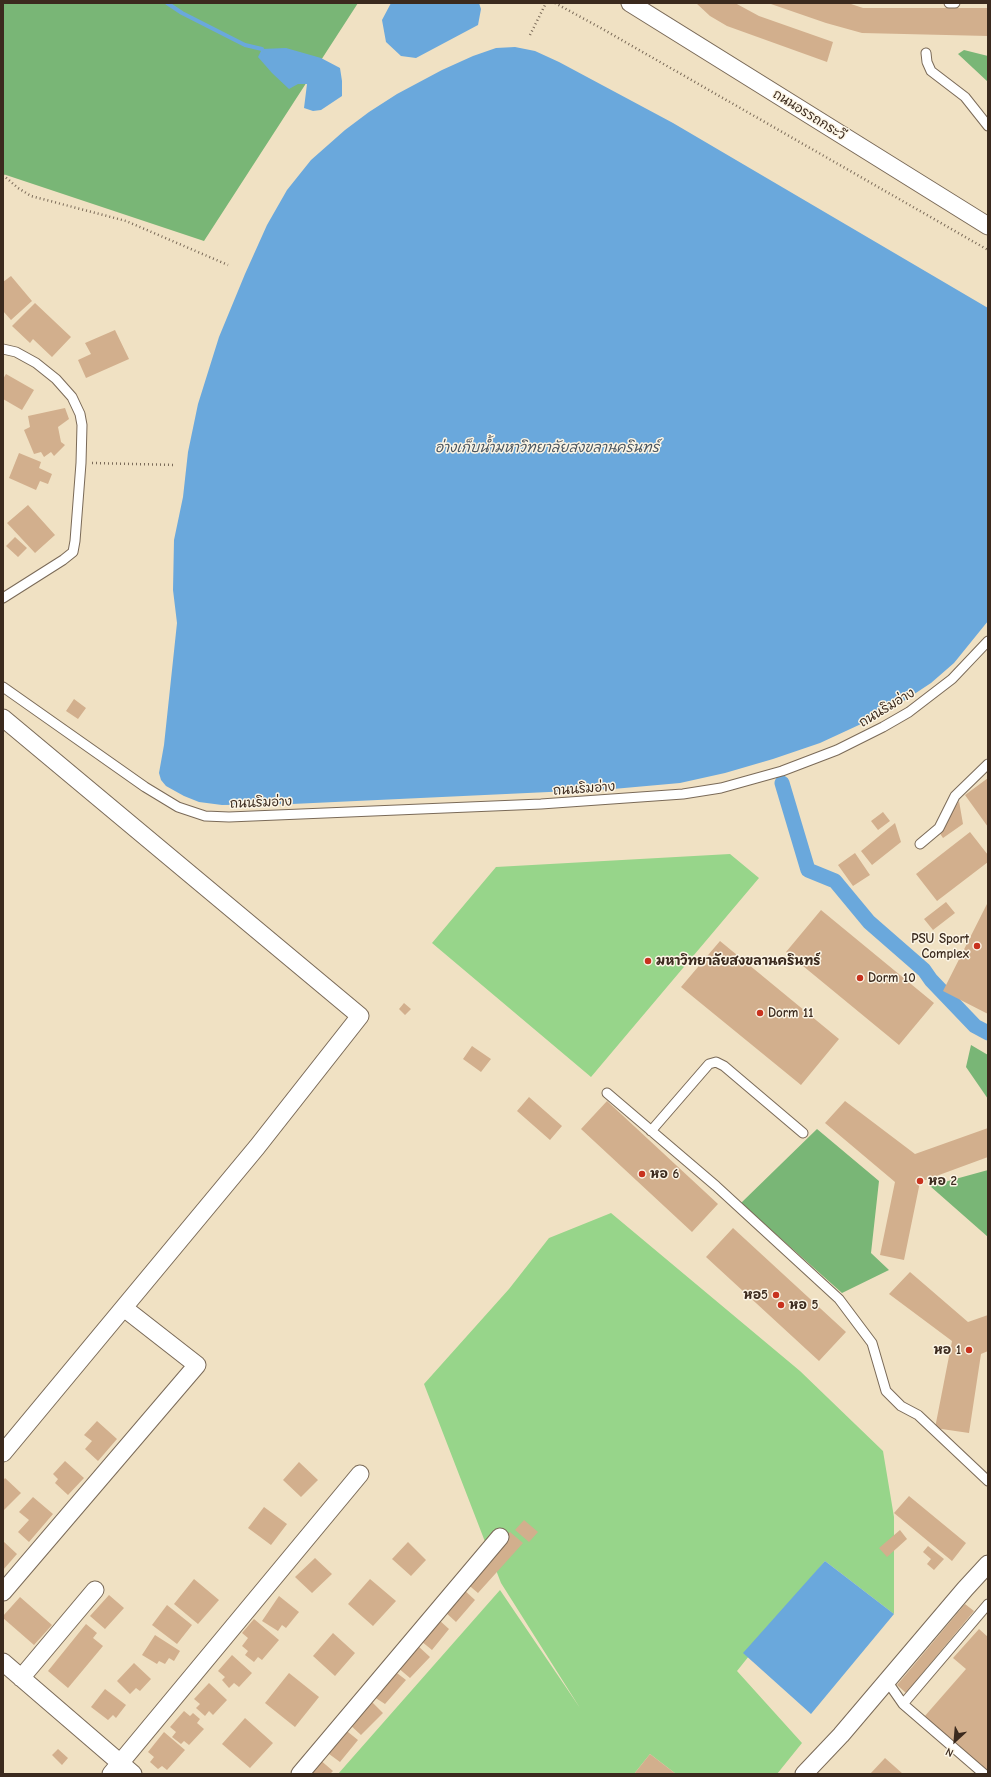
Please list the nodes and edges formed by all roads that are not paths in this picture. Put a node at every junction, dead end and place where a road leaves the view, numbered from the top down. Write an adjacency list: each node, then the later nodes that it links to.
1 (630, 3): 6 (street, ถนนอรรถกระวี)
2 (949, 3): 3 (lane)
3 (955, 3)
4 (926, 53): 5 (lane)
5 (988, 126)
6 (988, 226)
7 (3, 349): 8 (lane)
8 (3, 598)
9 (988, 641): 10 (lane, ถนนริมอ่าง)
10 (3, 687)
11 (3, 718): 17 (street)
12 (988, 764): 13 (lane)
13 (920, 844)
14 (607, 1094): 15 (lane)
15 (651, 1131): 16 (lane); 20 (lane)
16 (803, 1133)
17 (124, 1308): 18 (street); 24 (street)
18 (3, 1453)
19 (360, 1474): 30 (street)
20 (988, 1481)
21 (500, 1537): 32 (street)
22 (986, 1570): 28 (street)
23 (95, 1590): 27 (street)
24 (3, 1592)
25 (988, 1604): 29 (lane)
26 (3, 1662): 27 (street)
27 (21, 1678): 30 (street)
28 (887, 1681): 29 (lane); 31 (street)
29 (903, 1704): 33 (lane)
30 (122, 1770)
31 (812, 1771)
32 (300, 1774)
33 (984, 1774)

